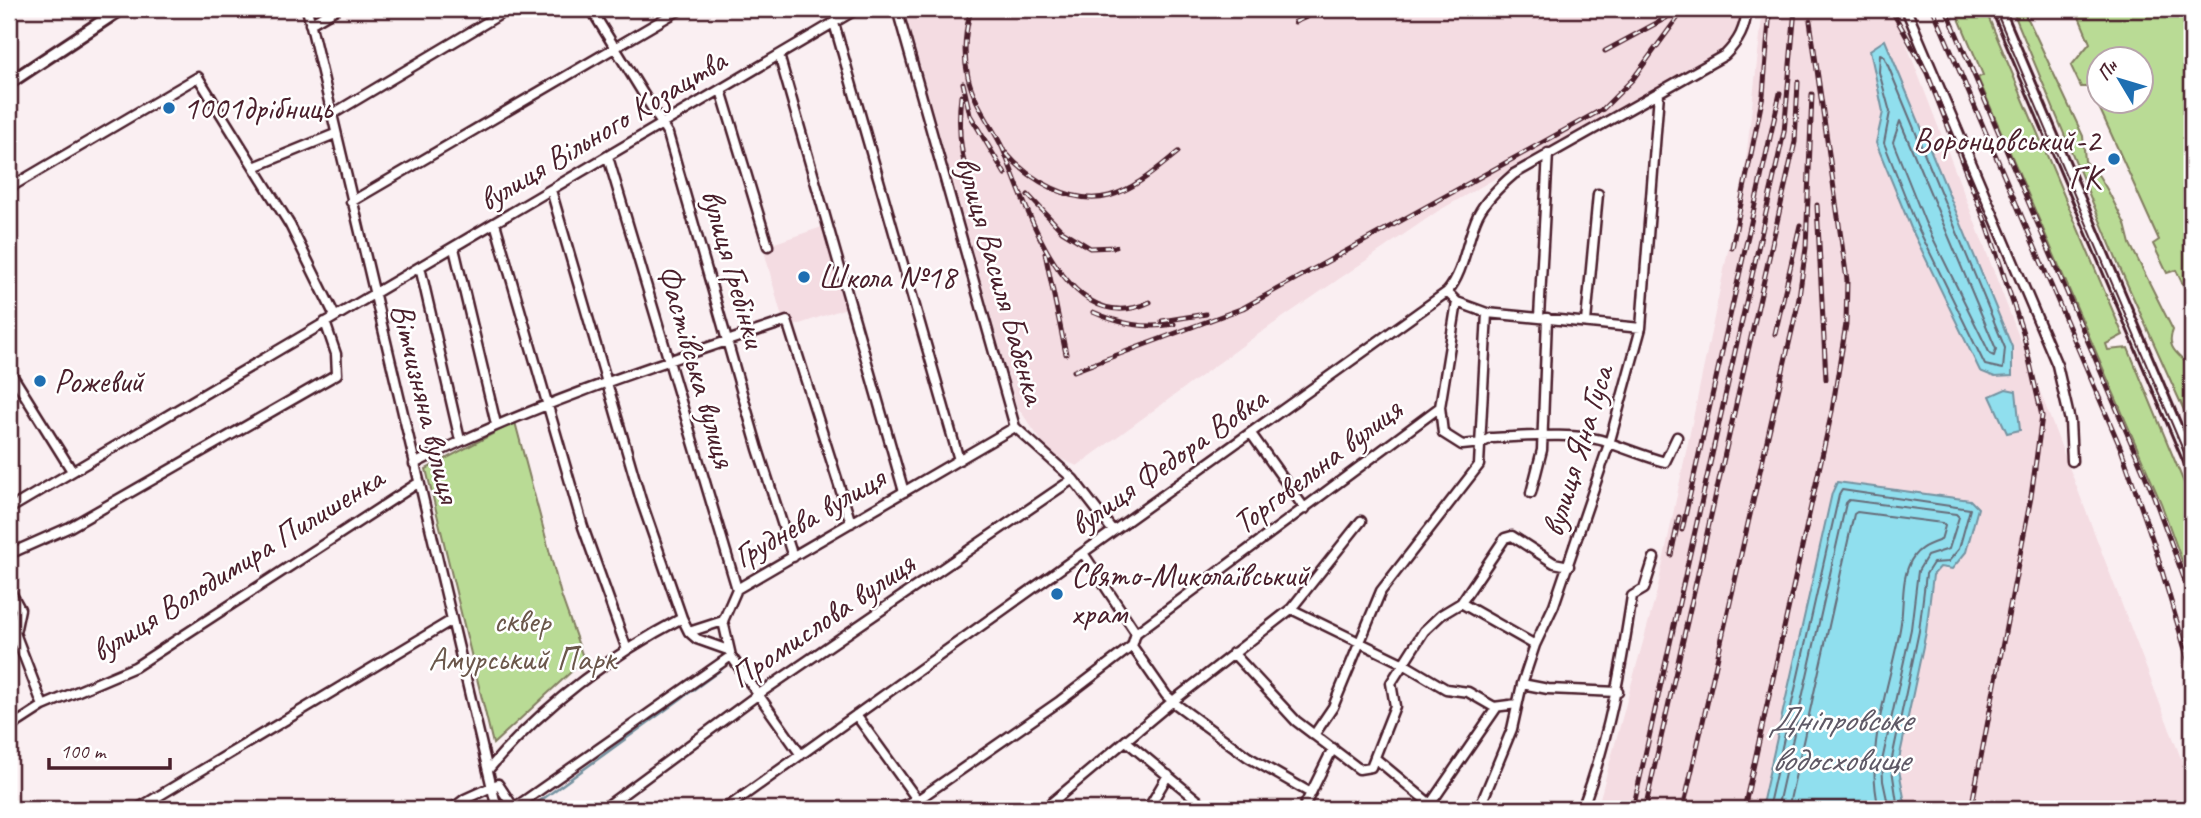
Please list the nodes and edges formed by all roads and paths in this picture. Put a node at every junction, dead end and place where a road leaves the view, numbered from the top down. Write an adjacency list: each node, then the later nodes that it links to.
1 (121, 9): 16 (main road)
2 (307, 9): 13 (street, Вітчизняна вулиця)
3 (336, 9): 13 (street)
4 (509, 9): 19 (street)
5 (591, 9): 14 (street, вулиця Гребінки)
6 (681, 9): 14 (street)
7 (857, 9): 12 (street, вулиця Вільного Козацтва)
8 (897, 9): 49 (street, вулиця Василя Бабенка)
9 (1748, 9): 18 (street)
10 (1906, 9): 57 (street)
11 (1998, 9): 59 (main road)
12 (834, 23): 15 (street, вулиця Вільного Козацтва); 56 (street)
13 (310, 24): 19 (street, Вітчизняна вулиця)
14 (614, 48): 20 (street, вулиця Гребінки); 28 (street)
15 (779, 55): 17 (street, вулиця Вільного Козацтва); 63 (street)
16 (9, 83)
17 (721, 90): 20 (street, вулиця Вільного Козацтва); 30 (street)
18 (1659, 93): 22 (street); 41 (street, вулиця Яна Гуса)
19 (331, 115): 21 (street, Вітчизняна вулиця)
20 (662, 124): 23 (street, вулиця Вільного Козацтва); 42 (street, вулиця Гребінки)
21 (335, 134): 24 (street); 28 (street, Вітчизняна вулиця)
22 (1548, 153): 33 (street, вулиця Федора Вовка); 38 (street)
23 (608, 157): 26 (street, вулиця Вільного Козацтва); 43 (street, Фастівська вулиця)
24 (254, 167): 25 (street); 37 (street)
25 (9, 188)
26 (551, 190): 29 (street, вулиця Вільного Козацтва); 45 (street)
27 (1598, 194): 40 (street)
28 (351, 202): 34 (street, Вітчизняна вулиця)
29 (495, 223): 31 (street, вулиця Вільного Козацтва); 46 (street)
30 (768, 246)
31 (454, 248): 32 (street, вулиця Вільного Козацтва); 48 (street)
32 (420, 267): 34 (street, вулиця Вільного Козацтва); 53 (street)
33 (1447, 292): 35 (street); 50 (street, вулиця Федора Вовка)
34 (373, 296): 37 (street, вулиця Вільного Козацтва); 58 (street, Вітчизняна вулиця)
35 (1457, 302): 36 (street); 47 (street, Торговельна вулиця)
36 (1487, 313): 38 (street); 54 (street)
37 (335, 316): 39 (street, вулиця Вільного Козацтва)
38 (1543, 318): 40 (street); 51 (street)
39 (325, 322): 60 (street, вулиця Вільного Козацтва); 71 (street)
40 (1586, 322): 41 (street)
41 (1641, 328): 55 (street, вулиця Яна Гуса)
42 (727, 341): 43 (street); 68 (street); 72 (street, вулиця Гребінки)
43 (668, 362): 45 (street); 76 (street, Фастівська вулиця)
44 (9, 369): 60 (street)
45 (607, 384): 46 (street); 79 (street)
46 (547, 404): 48 (street); 87 (street)
47 (1440, 407): 54 (street); 66 (street, Торговельна вулиця)
48 (496, 424): 53 (street)
49 (1015, 427): 56 (street, Груднева вулиця); 61 (street, вулиця Василя Бабенка)
50 (1252, 435): 66 (street); 69 (street, вулиця Федора Вовка)
51 (1540, 437): 54 (street); 55 (street); 64 (street)
52 (1676, 437): 55 (street)
53 (460, 440): 58 (street)
54 (1482, 443): 84 (street)
55 (1609, 444): 74 (street, вулиця Яна Гуса)
56 (960, 460): 63 (street, Груднева вулиця)
57 (2071, 461)
58 (414, 464): 62 (street, Вітчизняна вулиця)
59 (2192, 466)
60 (72, 471): 65 (street, вулиця Вільного Козацтва)
61 (1073, 479): 69 (street, вулиця Василя Бабенка); 93 (street, Промислова вулиця)
62 (418, 483): 80 (street, Вітчизняна вулиця); 96 (street, вулиця Володимира Пилишенка)
63 (904, 492): 68 (street, Груднева вулиця)
64 (1531, 493)
65 (9, 509)
66 (1305, 509): 83 (street, Торговельна вулиця)
67 (1361, 521): 78 (street)
68 (851, 523): 72 (street, Груднева вулиця)
69 (1112, 531): 70 (street, вулиця Федора Вовка)
70 (1083, 553): 83 (street); 98 (street, вулиця Федора Вовка)
71 (9, 554)
72 (793, 557): 76 (street, Груднева вулиця)
73 (1654, 558): 92 (street)
74 (1569, 566): 77 (street); 85 (street, вулиця Яна Гуса)
75 (9, 589): 96 (street)
76 (737, 589): 81 (street, Груднева вулиця)
77 (1461, 603): 85 (street); 90 (street)
78 (1291, 609): 84 (street); 89 (street)
79 (682, 618): 82 (street); 87 (street)
80 (452, 620): 105 (street, Вітчизняна вулиця); 111 (street)
81 (723, 621): 82 (street); 88 (street)
82 (689, 632): 88 (street)
83 (1136, 633): 86 (street)
84 (1359, 642): 90 (street); 100 (street)
85 (1535, 645): 91 (street, вулиця Яна Гуса)
86 (1132, 646): 94 (street); 109 (street)
87 (626, 647): 105 (street)
88 (729, 653): 93 (street); 107 (street)
89 (1233, 653): 94 (street); 100 (street)
90 (1402, 663): 97 (street); 104 (street)
91 (1522, 684): 92 (street); 95 (street, вулиця Яна Гуса)
92 (1618, 692): 123 (street)
93 (756, 696): 103 (street); 114 (street, Промислова вулиця)
94 (1173, 701): 101 (street); 108 (street)
95 (1517, 704): 97 (street); 122 (street, вулиця Яна Гуса)
96 (43, 706): 99 (street, вулиця Володимира Пилишенка)
97 (1497, 707): 110 (street)
98 (856, 715): 103 (street, вулиця Федора Вовка); 109 (street)
99 (9, 728)
100 (1314, 735): 102 (street)
101 (1126, 741): 106 (street); 118 (street)
102 (1333, 748): 104 (street); 108 (street)
103 (801, 755): 115 (street, вулиця Федора Вовка)
104 (1375, 758): 110 (street)
105 (488, 770): 107 (street, Вітчизняна вулиця)
106 (1168, 775): 119 (street); 120 (street)
107 (491, 785): 112 (street); 113 (street, Вітчизняна вулиця)
108 (1309, 792): 121 (street)
109 (919, 799): 116 (street); 117 (street)
110 (1428, 806)
111 (136, 809)
112 (453, 809)
113 (497, 809)
114 (603, 809)
115 (725, 809)
116 (895, 809)
117 (924, 809)
118 (1044, 809)
119 (1148, 809)
120 (1208, 809)
121 (1303, 809)
122 (1479, 809)
123 (1582, 809)

